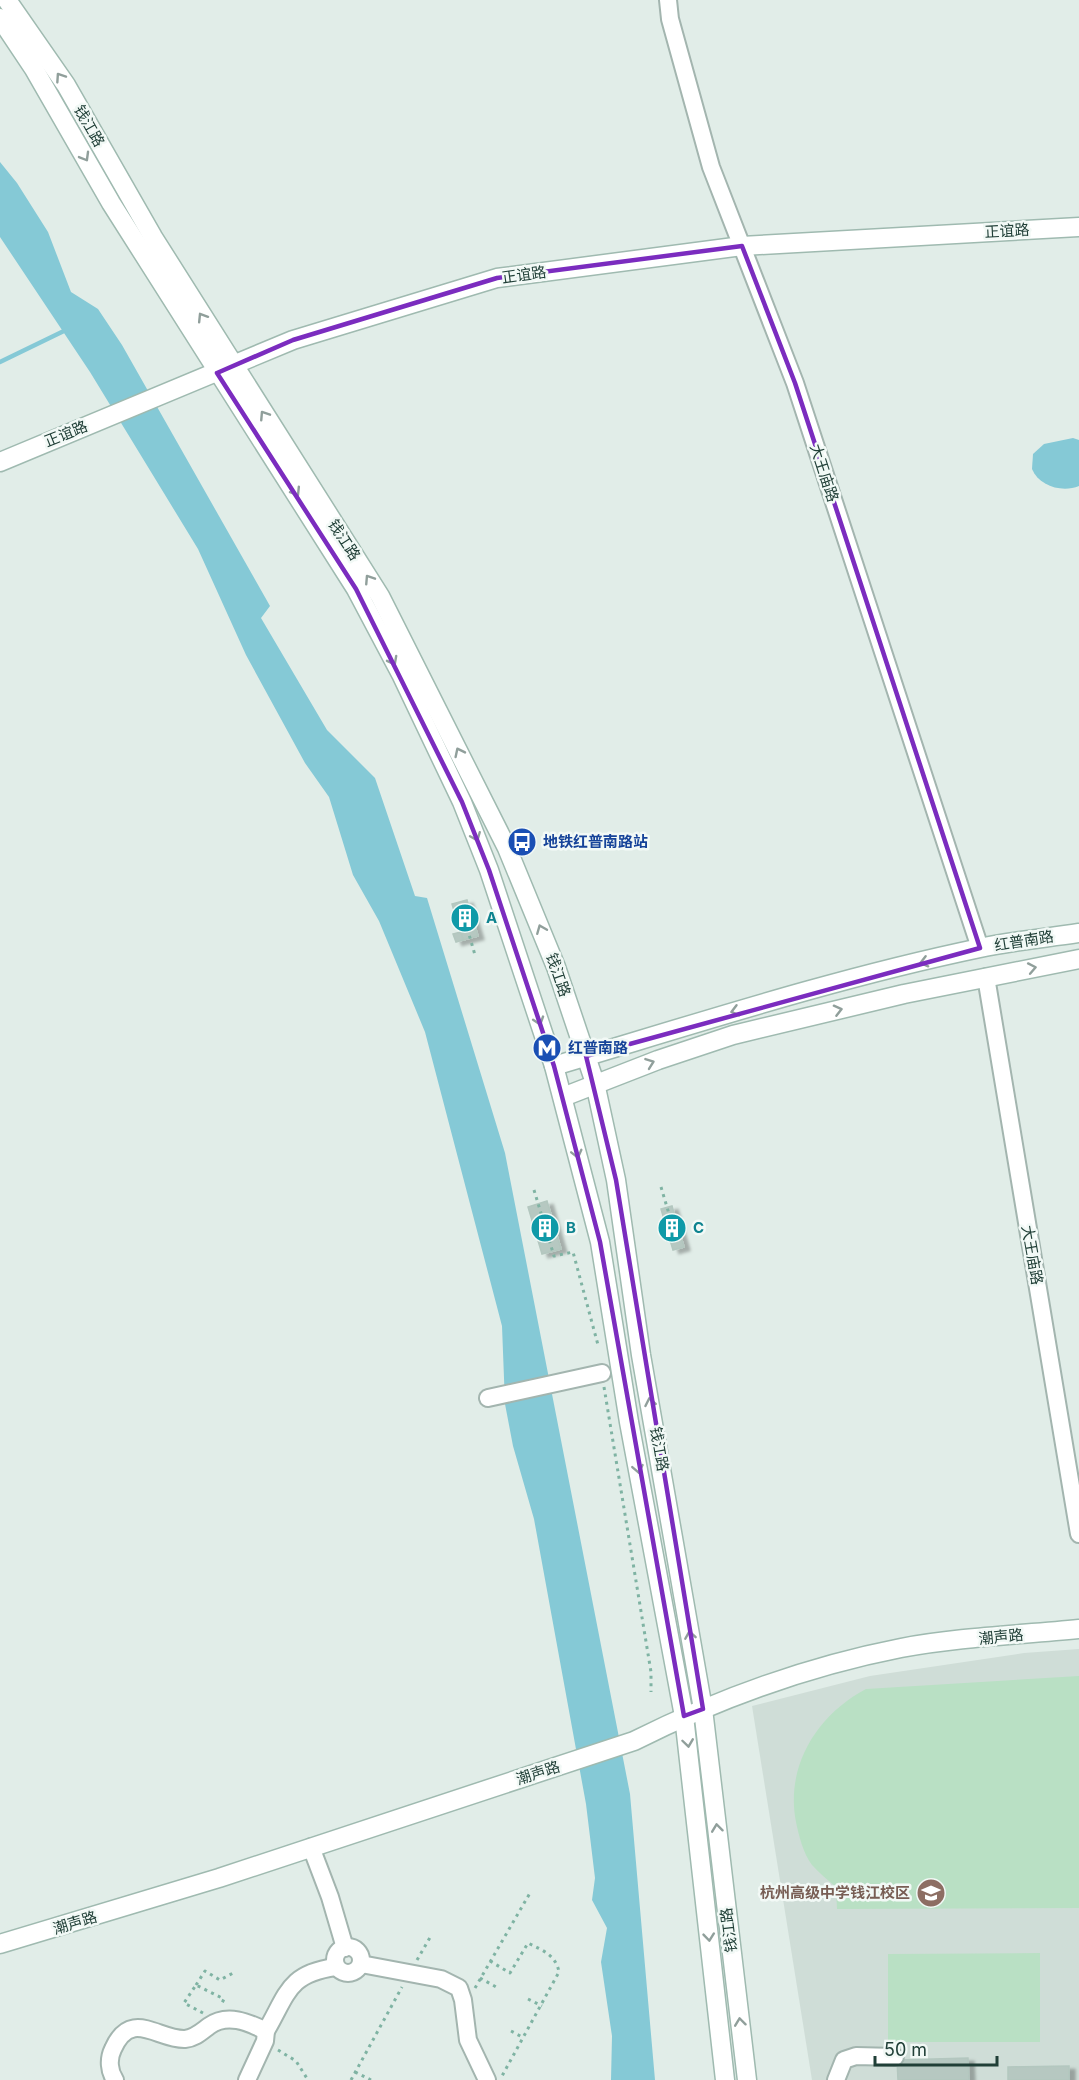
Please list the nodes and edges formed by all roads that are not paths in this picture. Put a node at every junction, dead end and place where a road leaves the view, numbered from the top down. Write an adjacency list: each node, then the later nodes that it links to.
1 (7, 0): 6 (main road, 钱江路, one-way to 1)
2 (668, 0): 5 (street, 大王庙路)
3 (0, 18): 6 (main road, 钱江路, one-way to 6)
4 (1079, 227): 5 (main road, 正谊路)
5 (742, 246): 6 (main road, 正谊路); 9 (street, 大王庙路)
6 (225, 370): 7 (main road, 正谊路); 12 (main road, 钱江路, one-way to 6); 13 (main road, 钱江路, one-way to 13)
7 (0, 462)
8 (1079, 933): 9 (main road, 红普南路)
9 (980, 948): 12 (main road, 红普南路, one-way to 12)
10 (1079, 959): 11 (main road, 红普南路, one-way to 10)
11 (986, 977): 14 (main road, 红普南路, one-way to 11); 18 (street, 大王庙路)
12 (586, 1056): 13 (main road, 红普南路); 14 (main road, 钱江路)
13 (554, 1066): 15 (main road, 钱江路)
14 (595, 1083): 15 (main road, 红普南路); 20 (main road, 钱江路, one-way to 14)
15 (563, 1097): 21 (main road, 钱江路, one-way to 21)
16 (602, 1373): 17 (street)
17 (488, 1398)
18 (1079, 1534)
19 (1079, 1629): 20 (main road, 潮声路)
20 (703, 1709): 21 (main road, 潮声路); 33 (main road, 钱江路, one-way to 20)
21 (684, 1716): 22 (main road, 潮声路); 32 (main road, 钱江路, one-way to 32)
22 (310, 1847): 23 (main road, 潮声路); 24 (street)
23 (0, 1944)
24 (345, 1948): 25 (street); 26 (street)
25 (361, 1964): 26 (street); 31 (street)
26 (335, 1967): 27 (street)
27 (266, 2036): 29 (street); 30 (street)
28 (895, 2057): 34 (street)
29 (115, 2080)
30 (247, 2080)
31 (487, 2080)
32 (724, 2080)
33 (747, 2080)
34 (836, 2080)

